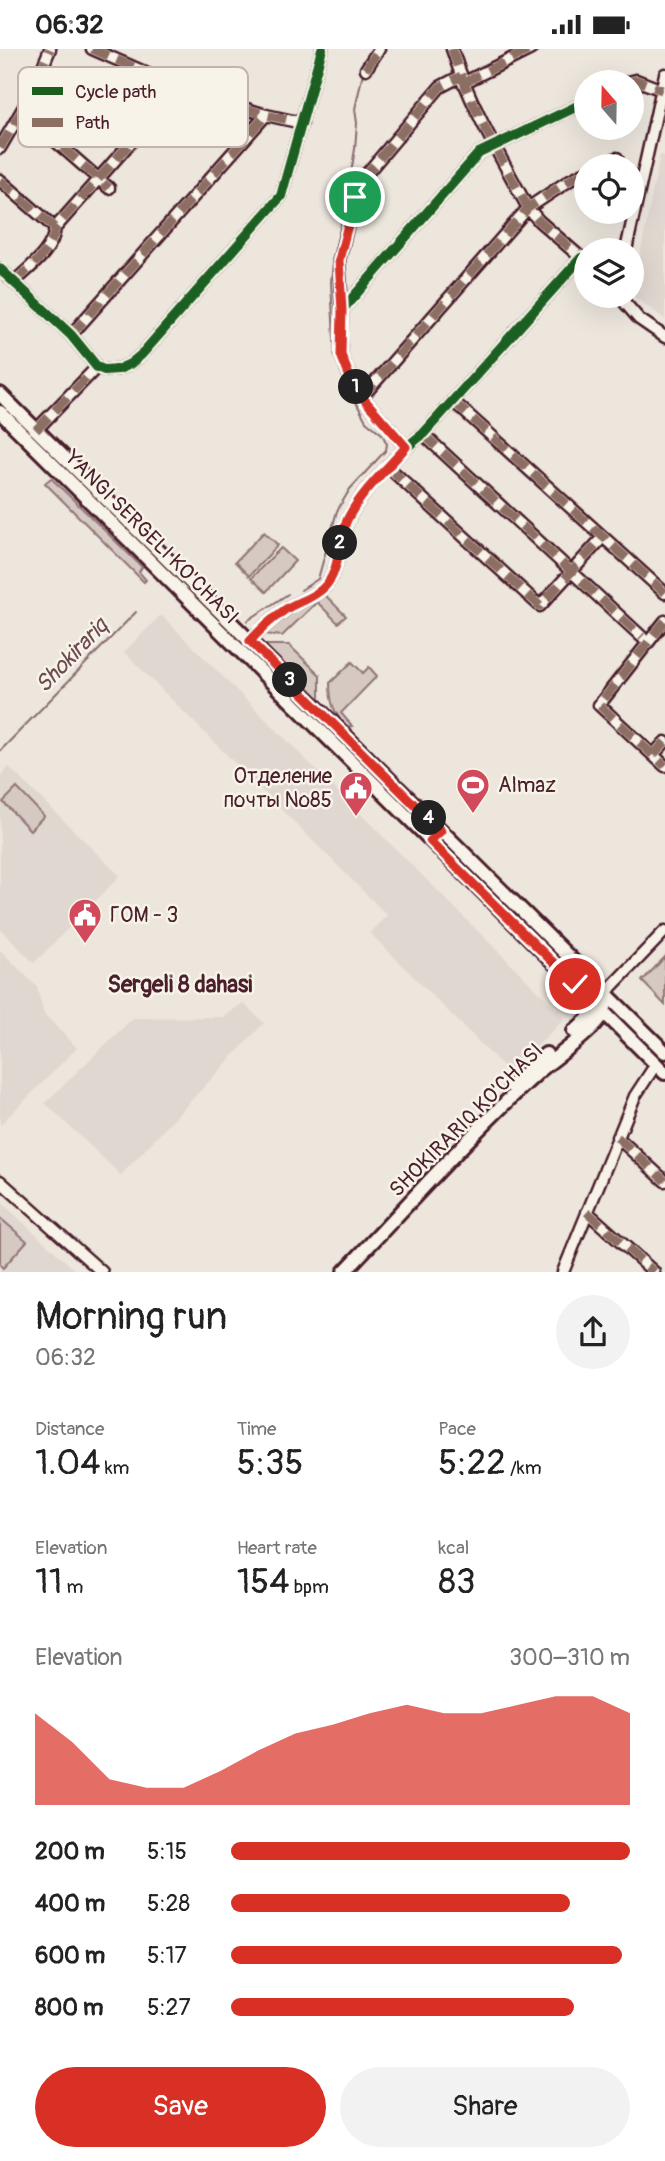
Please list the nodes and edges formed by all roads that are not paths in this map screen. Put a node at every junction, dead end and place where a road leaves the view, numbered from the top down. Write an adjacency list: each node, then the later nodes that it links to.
1 (50, 49): 7 (street)
2 (92, 49): 8 (street)
3 (322, 49): 18 (street)
4 (379, 49): 9 (street)
5 (452, 49): 11 (street)
6 (531, 49): 11 (street)
7 (43, 67)
8 (133, 67)
9 (366, 69)
10 (665, 74): 13 (street)
11 (462, 80): 20 (street); 37 (street)
12 (644, 83): 13 (street)
13 (662, 90): 31 (street)
14 (574, 108): 20 (street)
15 (248, 109): 16 (street)
16 (266, 115): 18 (street); 19 (street)
17 (18, 119): 24 (street)
18 (302, 123): 40 (street)
19 (248, 135)
20 (494, 146): 29 (street); 37 (street)
21 (62, 147): 25 (street)
22 (126, 147): 25 (street)
23 (238, 147): 38 (street)
24 (0, 148)
25 (98, 178): 28 (street); 30 (street)
26 (574, 178): 29 (street)
27 (0, 180): 30 (street)
28 (108, 188)
29 (528, 208): 32 (street); 42 (street)
30 (55, 228): 35 (street)
31 (629, 238)
32 (574, 251)
33 (0, 269): 35 (street)
34 (574, 271): 43 (street)
35 (14, 282): 38 (street)
36 (629, 308): 39 (street)
37 (342, 310): 42 (street)
38 (71, 335): 40 (street)
39 (665, 337)
40 (97, 367): 45 (street)
41 (0, 394): 45 (main road, YANGI SERGELI KO'CHASI)
42 (362, 397): 47 (street)
43 (453, 401): 46 (street); 49 (street)
44 (0, 412): 53 (main road, YANGI SERGELI KO'CHASI)
45 (36, 430): 52 (main road, YANGI SERGELI KO'CHASI)
46 (423, 434): 47 (street); 50 (street)
47 (406, 447): 48 (street)
48 (388, 467): 50 (street); 56 (street)
49 (603, 537): 50 (street); 51 (street)
50 (570, 572): 55 (street)
51 (665, 593)
52 (206, 598): 53 (main road); 56 (main road, YANGI SERGELI KO'CHASI)
53 (197, 609): 59 (main road, YANGI SERGELI KO'CHASI)
54 (665, 621): 60 (street)
55 (642, 637)
56 (250, 641): 57 (main road, YANGI SERGELI KO'CHASI)
57 (346, 736): 59 (main road); 62 (main road, YANGI SERGELI KO'CHASI)
58 (665, 742): 60 (street)
59 (335, 746): 63 (main road, YANGI SERGELI KO'CHASI)
60 (653, 755): 61 (street)
61 (665, 766)
62 (441, 831): 63 (main road); 65 (main road, YANGI SERGELI KO'CHASI)
63 (430, 841): 66 (main road, YANGI SERGELI KO'CHASI)
64 (665, 931): 65 (street)
65 (607, 993): 66 (main road); 67 (main road, YANGI SERGELI KO'CHASI)
66 (601, 1010): 68 (main road, YANGI SERGELI KO'CHASI); 74 (main road, SHOKIRARIQ KO'CHASI); 75 (main road, SHOKIRARIQ KO'CHASI)
67 (665, 1052)
68 (661, 1068): 69 (street)
69 (617, 1137): 71 (street); 72 (street)
70 (0, 1181): 73 (street)
71 (665, 1181)
72 (587, 1212): 76 (street); 77 (street)
73 (102, 1272)
74 (333, 1272)
75 (344, 1272)
76 (562, 1272)
77 (654, 1272)

